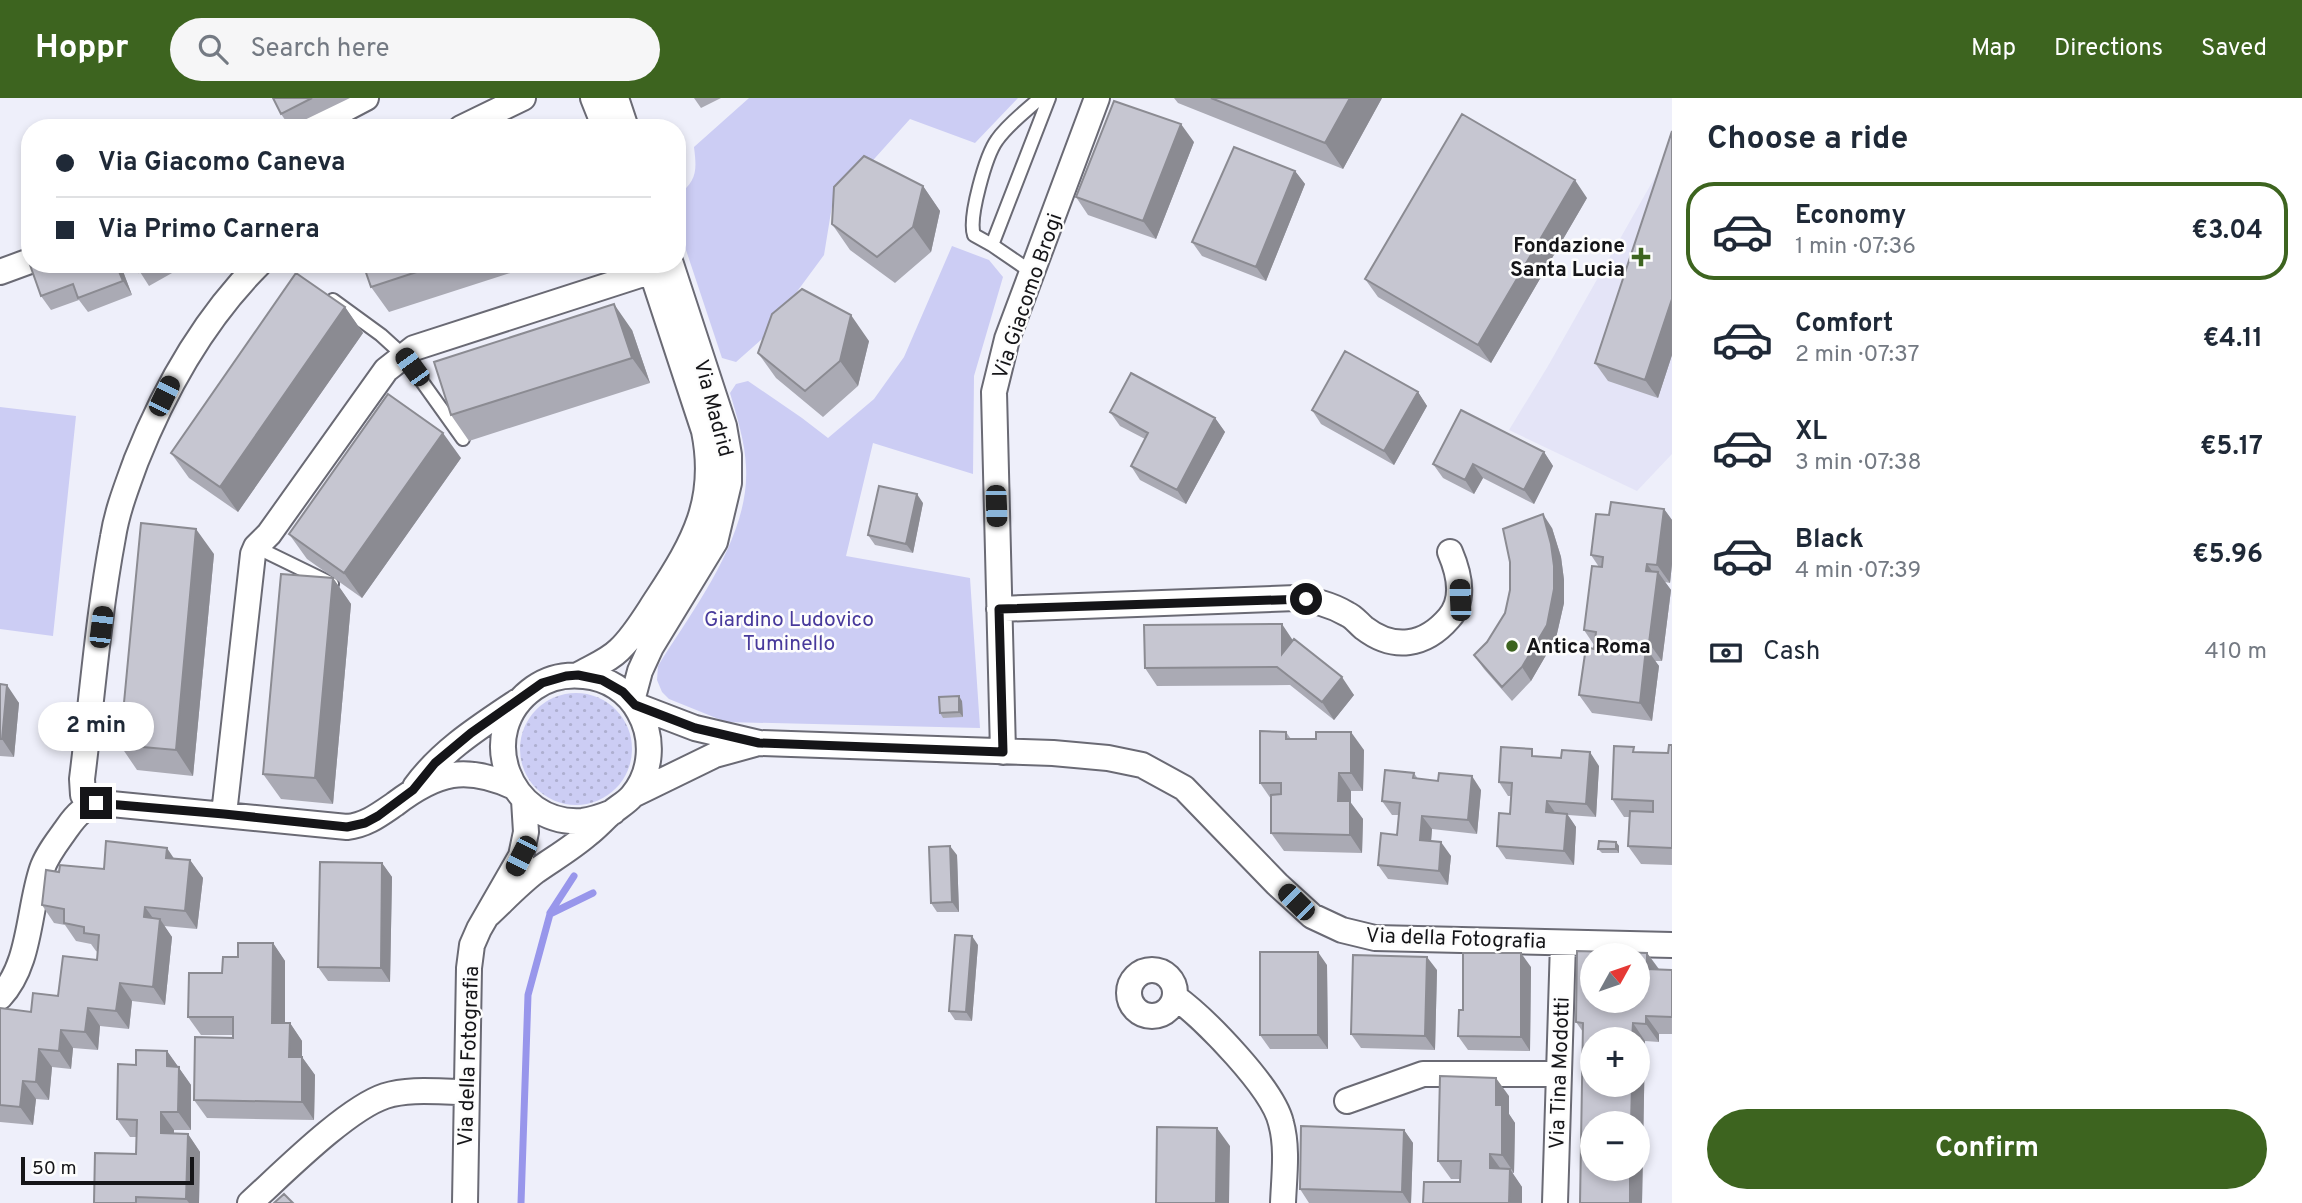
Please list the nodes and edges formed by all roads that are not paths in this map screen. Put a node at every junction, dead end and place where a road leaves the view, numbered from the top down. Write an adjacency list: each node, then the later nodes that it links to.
1 (366, 98): 8 (street)
2 (523, 98): 9 (street)
3 (593, 98): 10 (street)
4 (616, 98): 11 (street)
5 (1040, 98): 12 (lane)
6 (1048, 98): 12 (lane)
7 (1097, 98): 19 (street, Via Giacomo Brogi)
8 (326, 119)
9 (480, 119)
10 (601, 119)
11 (623, 119)
12 (992, 245): 19 (lane)
13 (21, 264): 14 (street)
14 (0, 272)
15 (251, 273): 35 (street)
16 (639, 273): 21 (street)
17 (662, 273): 27 (street, Via Madrid)
18 (663, 273): 29 (street, Via Madrid)
19 (1033, 273): 26 (street, Via Giacomo Brogi)
20 (327, 296): 21 (lane)
21 (404, 355): 22 (lane); 23 (street)
22 (463, 439)
23 (256, 547): 25 (lane); 37 (street)
24 (1450, 552): 26 (street)
25 (334, 585)
26 (999, 609): 31 (street, Via Giacomo Brogi)
27 (578, 675): 28 (street); 29 (street)
28 (522, 699): 32 (street); 33 (street)
29 (634, 703): 30 (street, Via della Fotografia); 34 (street)
30 (759, 743): 31 (street, Via della Fotografia); 34 (street, Via della Fotografia)
31 (1003, 752): 39 (street, Via della Fotografia)
32 (413, 790): 33 (street); 37 (street)
33 (519, 794): 36 (street); 38 (street, Via della Fotografia)
34 (633, 795): 36 (street)
35 (89, 805): 37 (street); 41 (street)
36 (613, 812): 38 (street, Via della Fotografia)
37 (224, 814)
38 (489, 914): 44 (street, Via della Fotografia)
39 (1563, 943): 40 (street, Via della Fotografia); 43 (street, Via Tina Modotti)
40 (1672, 945)
41 (0, 997)
42 (1175, 997): 48 (street)
43 (1559, 1074): 45 (street); 49 (street, Via Tina Modotti)
44 (465, 1092): 46 (street); 47 (street, Via della Fotografia)
45 (1347, 1101)
46 (250, 1203)
47 (465, 1203)
48 (1283, 1203)
49 (1555, 1203)

